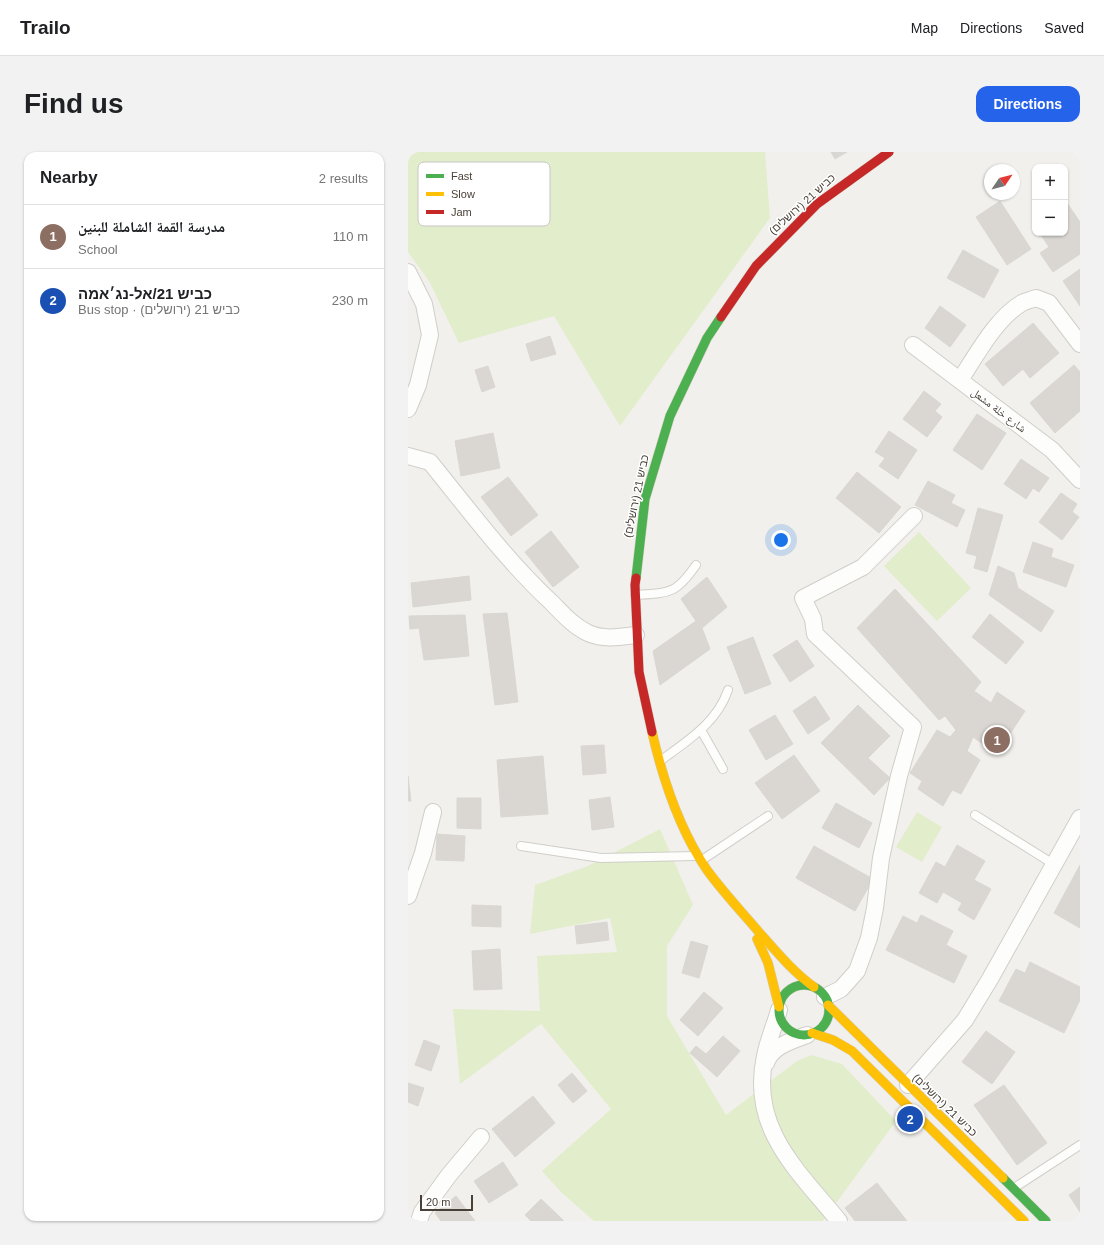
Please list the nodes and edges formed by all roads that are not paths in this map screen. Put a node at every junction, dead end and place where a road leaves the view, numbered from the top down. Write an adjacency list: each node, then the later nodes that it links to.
1 (889, 152): 11 (main road, כביש 21 (ירושלים))
2 (408, 272): 6 (street)
3 (1080, 344): 5 (street)
4 (913, 345): 5 (street, شارع خلة مشعل)
5 (960, 380): 8 (street, شارع خلة مشعل)
6 (408, 409)
7 (408, 456): 12 (street)
8 (1080, 480)
9 (914, 516): 26 (street)
10 (696, 565): 11 (lane)
11 (635, 595): 12 (main road, כביש 21 (ירושלים))
12 (636, 635): 15 (main road, כביש 21 (ירושלים))
13 (728, 690): 14 (lane)
14 (701, 730): 15 (lane); 16 (lane)
15 (659, 762): 22 (main road, כביש 21 (ירושלים))
16 (723, 770)
17 (433, 812): 24 (street)
18 (976, 815): 23 (lane)
19 (768, 816): 22 (lane)
20 (1080, 818): 23 (street)
21 (521, 846): 22 (lane)
22 (700, 858): 25 (main road, כביש 21 (ירושלים))
23 (1054, 864): 30 (street)
24 (408, 896)
25 (738, 909): 26 (main road, כביש 21 (ירושלים)); 27 (main road, כביש 21 (ירושלים))
26 (822, 997): 27 (main road); 28 (main road); 30 (main road, כביש 21 (ירושלים))
27 (779, 1008): 28 (main road); 29 (street)
28 (809, 1034): 29 (street); 36 (main road)
29 (762, 1076): 34 (street)
30 (908, 1085): 33 (main road, כביש 21 (ירושלים))
31 (481, 1137): 35 (street)
32 (1080, 1145): 33 (lane)
33 (1014, 1188): 37 (main road, כביש 21 (ירושלים))
34 (835, 1219)
35 (419, 1221)
36 (1024, 1221)
37 (1046, 1221)

